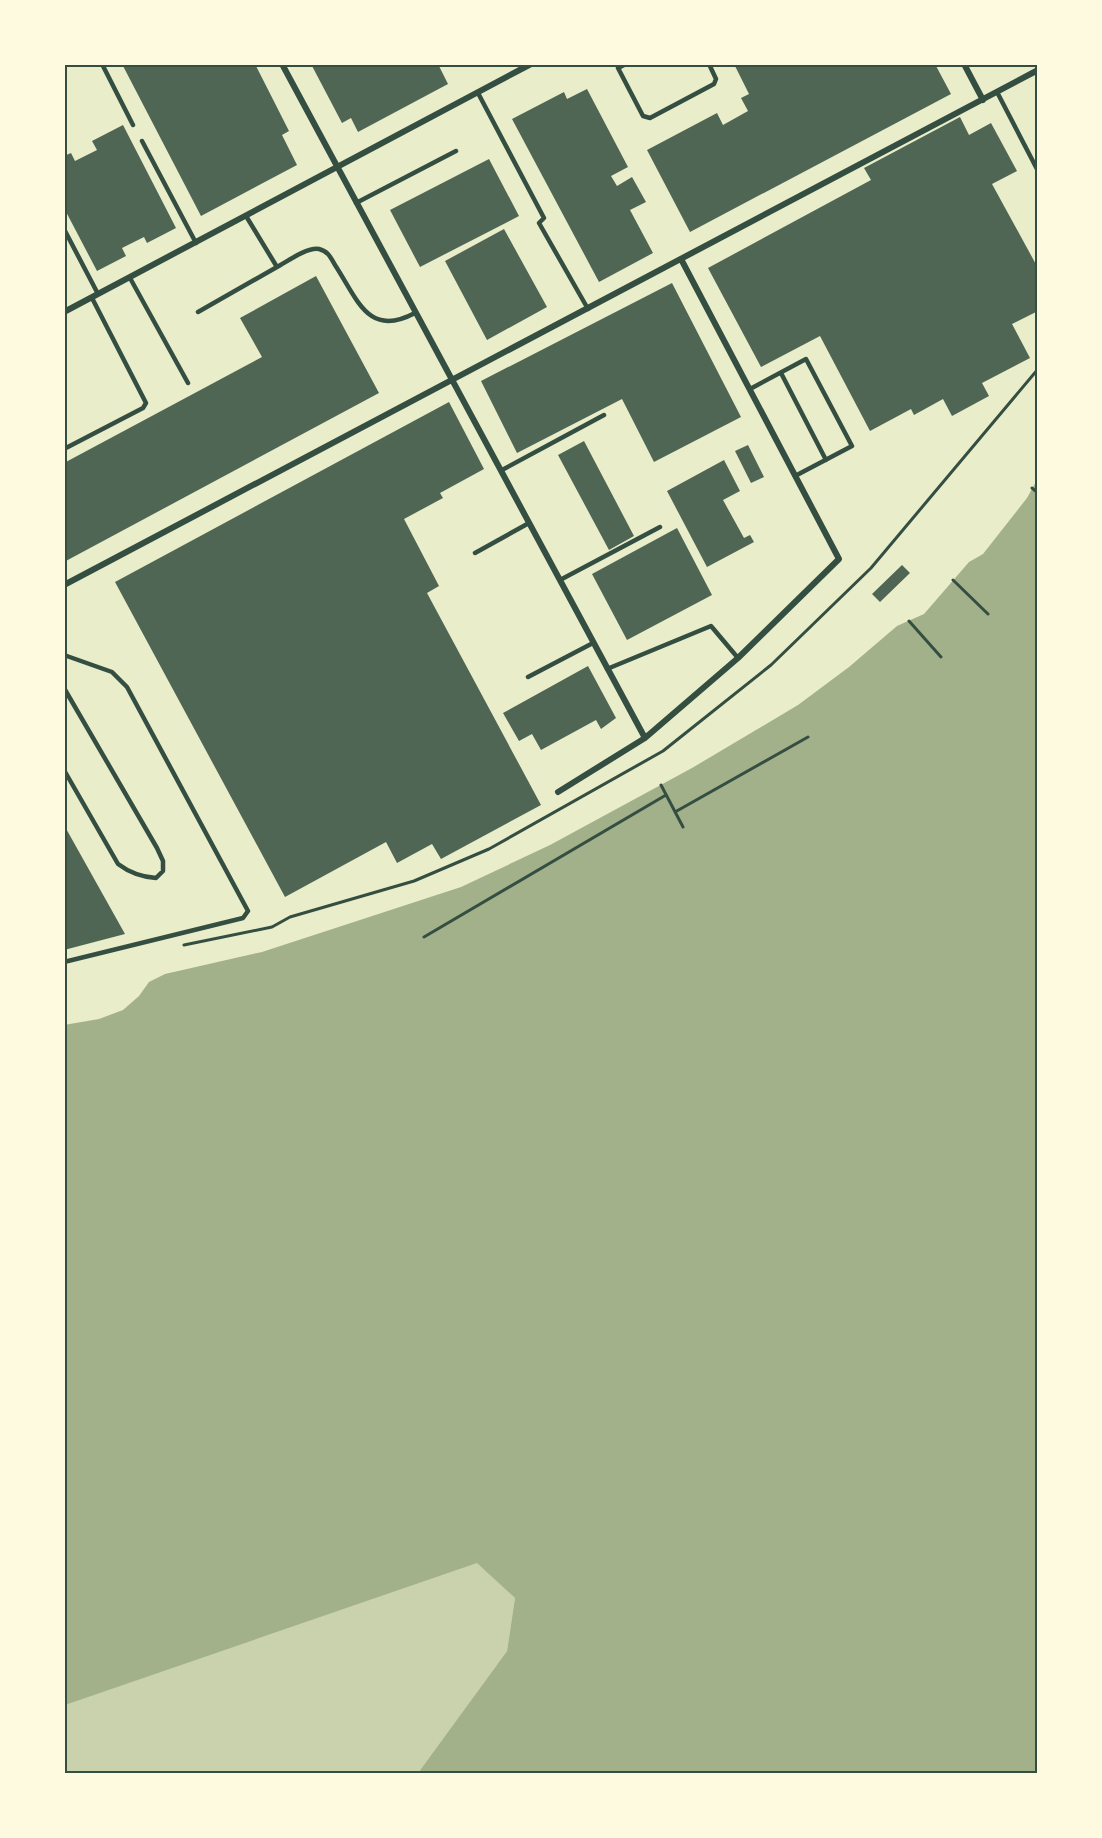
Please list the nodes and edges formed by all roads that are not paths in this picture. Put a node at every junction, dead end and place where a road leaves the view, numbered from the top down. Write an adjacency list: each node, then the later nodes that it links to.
1 (102, 64): 12 (lane)
2 (282, 64): 15 (street)
3 (531, 64): 10 (street)
4 (626, 64): 7 (lane)
5 (709, 64): 7 (lane)
6 (964, 64): 11 (street)
7 (617, 66)
8 (1038, 70): 9 (street)
9 (997, 92): 11 (street); 16 (lane)
10 (478, 93): 15 (street); 25 (lane)
11 (983, 100): 21 (street)
12 (134, 125)
13 (142, 141): 20 (lane)
14 (456, 151): 17 (lane)
15 (337, 168): 17 (street); 18 (street)
16 (1038, 171)
17 (356, 203): 28 (street)
18 (246, 216): 20 (street); 22 (lane)
19 (64, 229): 24 (lane)
20 (195, 243): 23 (street)
21 (681, 259): 25 (street); 32 (street)
22 (278, 267): 27 (lane); 28 (lane)
23 (129, 278): 24 (street); 31 (lane)
24 (95, 296): 26 (street); 34 (lane)
25 (588, 309): 30 (street)
26 (64, 312)
27 (198, 312)
28 (415, 313): 30 (street)
29 (781, 373): 32 (lane); 35 (lane); 35 (lane)
30 (452, 381): 36 (street); 42 (street)
31 (188, 383)
32 (750, 389): 37 (street)
33 (604, 415): 36 (lane)
34 (64, 449)
35 (826, 460): 37 (lane)
36 (502, 470): 38 (street)
37 (795, 476): 45 (street)
38 (530, 523): 40 (lane); 41 (street)
39 (660, 527): 41 (lane)
40 (475, 553)
41 (560, 580): 43 (street)
42 (64, 585)
43 (593, 643): 46 (street); 47 (lane)
44 (64, 655): 52 (lane)
45 (738, 658): 46 (lane); 49 (street)
46 (607, 669): 49 (street)
47 (528, 677)
48 (64, 688): 50 (lane)
49 (645, 738): 51 (street)
50 (64, 770)
51 (558, 792)
52 (64, 962)

